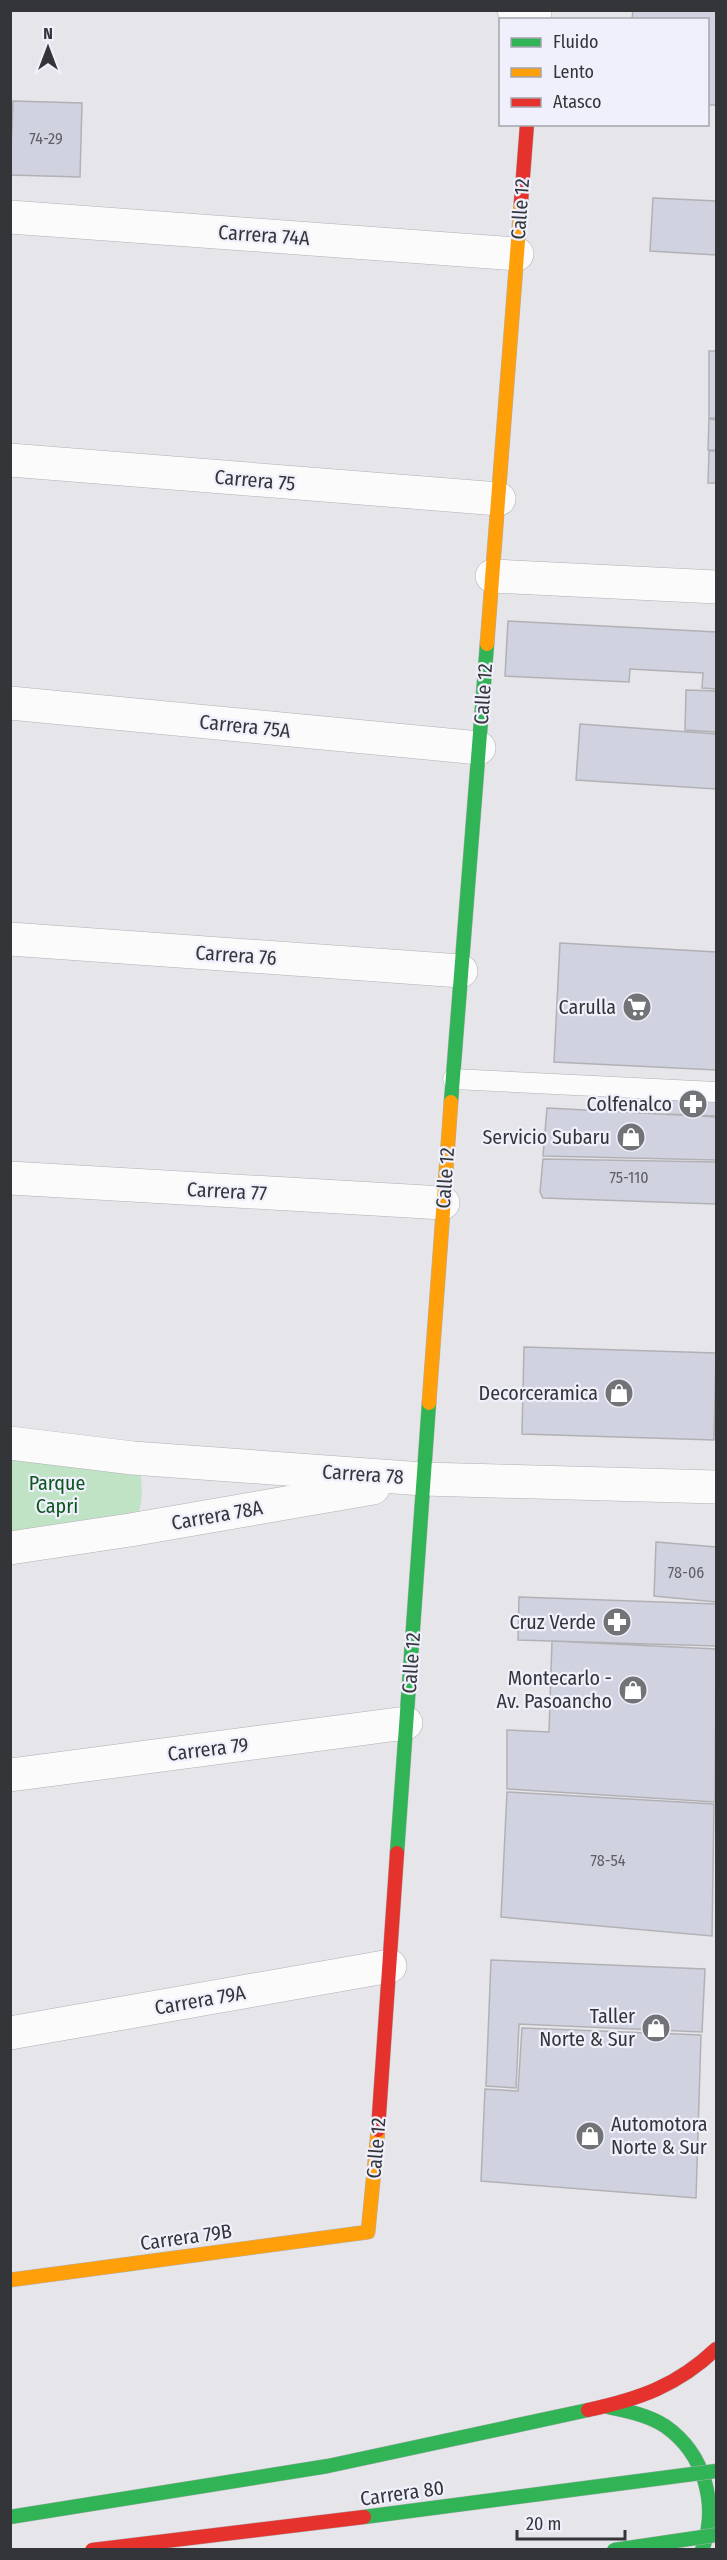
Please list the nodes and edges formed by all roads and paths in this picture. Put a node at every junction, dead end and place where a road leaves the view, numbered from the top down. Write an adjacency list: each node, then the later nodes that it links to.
1 (527, 126): 3 (street, Calle 12)
2 (10, 217): 3 (street, Carrera 74A)
3 (517, 254): 5 (street, Calle 12)
4 (10, 460): 5 (street, Carrera 75)
5 (499, 499): 6 (street, Calle 12)
6 (492, 576): 7 (street); 9 (street, Calle 12)
7 (717, 587)
8 (10, 703): 9 (street, Carrera 75A)
9 (479, 748): 11 (street, Calle 12)
10 (10, 939): 11 (street, Carrera 76)
11 (461, 971): 12 (street, Calle 12)
12 (453, 1079): 13 (lane); 15 (street, Calle 12)
13 (717, 1092)
14 (10, 1178): 15 (street, Carrera 77)
15 (443, 1203): 17 (street, Calle 12)
16 (10, 1443): 17 (street, Carrera 78)
17 (423, 1479): 18 (street, Carrera 78); 19 (street, Carrera 78A); 20 (street, Calle 12)
18 (717, 1486)
19 (10, 1548)
20 (406, 1723): 21 (street, Carrera 79); 22 (street, Calle 12)
21 (10, 1775)
22 (390, 1966): 23 (street, Carrera 79A); 24 (street, Calle 12)
23 (10, 2033)
24 (368, 2232): 25 (street, Carrera 79B)
25 (10, 2280)
26 (717, 2349): 27 (street, Carrera 80)
27 (604, 2407): 29 (street, Carrera 80); 33 (street)
28 (717, 2471): 31 (street, Carrera 80, bridge)
29 (10, 2517)
30 (717, 2535): 32 (street, bridge)
31 (92, 2550)
32 (614, 2550)
33 (702, 2550)

